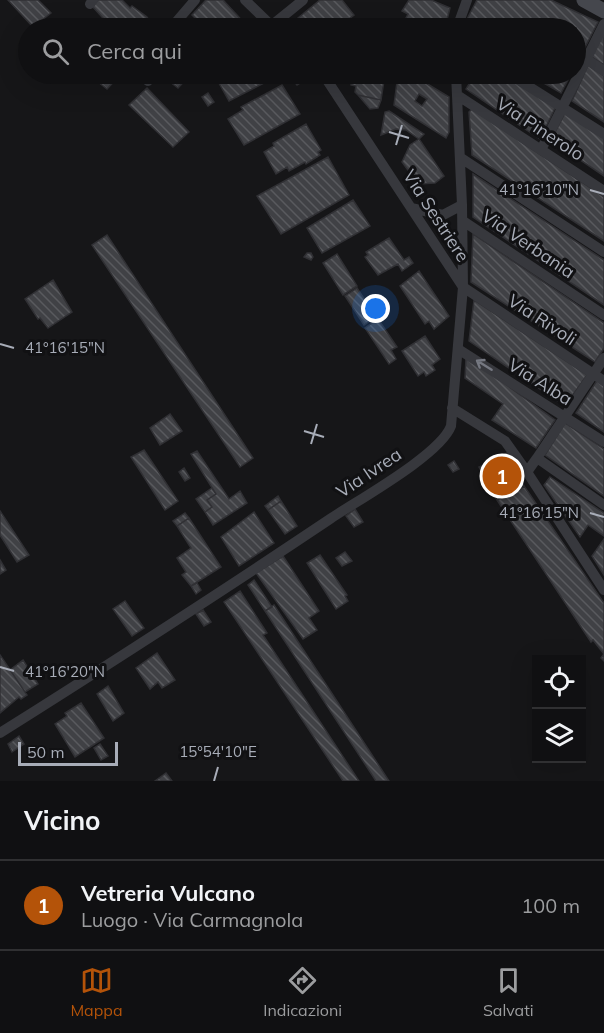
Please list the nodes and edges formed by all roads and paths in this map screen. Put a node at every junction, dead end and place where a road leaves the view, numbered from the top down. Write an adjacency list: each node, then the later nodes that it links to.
1 (195, 0): 7 (street)
2 (245, 0): 8 (street)
3 (303, 0): 9 (street)
4 (467, 0): 10 (street)
5 (584, 0): 6 (main road)
6 (604, 10)
7 (180, 18)
8 (263, 18)
9 (282, 18)
10 (461, 18)
11 (604, 24): 12 (street)
12 (586, 59): 13 (street)
13 (604, 71)
14 (330, 84): 25 (street, Via Sestriere)
15 (456, 84): 18 (street, Via Ivrea)
16 (525, 84): 19 (street)
17 (574, 84): 19 (street)
18 (457, 95): 21 (street, Via Pinerolo); 22 (street, Via Ivrea)
19 (562, 107): 20 (street); 21 (street)
20 (604, 134)
21 (541, 150): 23 (street, Via Pinerolo)
22 (461, 158): 24 (street, Via Ivrea); 27 (street)
23 (604, 191)
24 (462, 205): 25 (street); 26 (street, Via Ivrea)
25 (411, 208): 28 (street, Via Sestriere)
26 (463, 221): 28 (street, Via Ivrea); 29 (street, Via Verbania)
27 (604, 252)
28 (463, 287): 30 (street, Via Ivrea); 32 (street, Via Rivoli)
29 (604, 315)
30 (458, 349): 34 (street, Via Ivrea); 35 (street, Via Alba, one-way to 30)
31 (604, 358): 32 (street)
32 (594, 374): 33 (street, Via Rivoli); 35 (street)
33 (604, 381)
34 (452, 408): 38 (street); 41 (street, Via Ivrea)
35 (565, 417): 36 (street, Via Alba); 37 (street)
36 (604, 442)
37 (537, 458): 38 (street); 39 (street)
38 (527, 472): 40 (street)
39 (604, 506)
40 (604, 590)
41 (0, 733)

